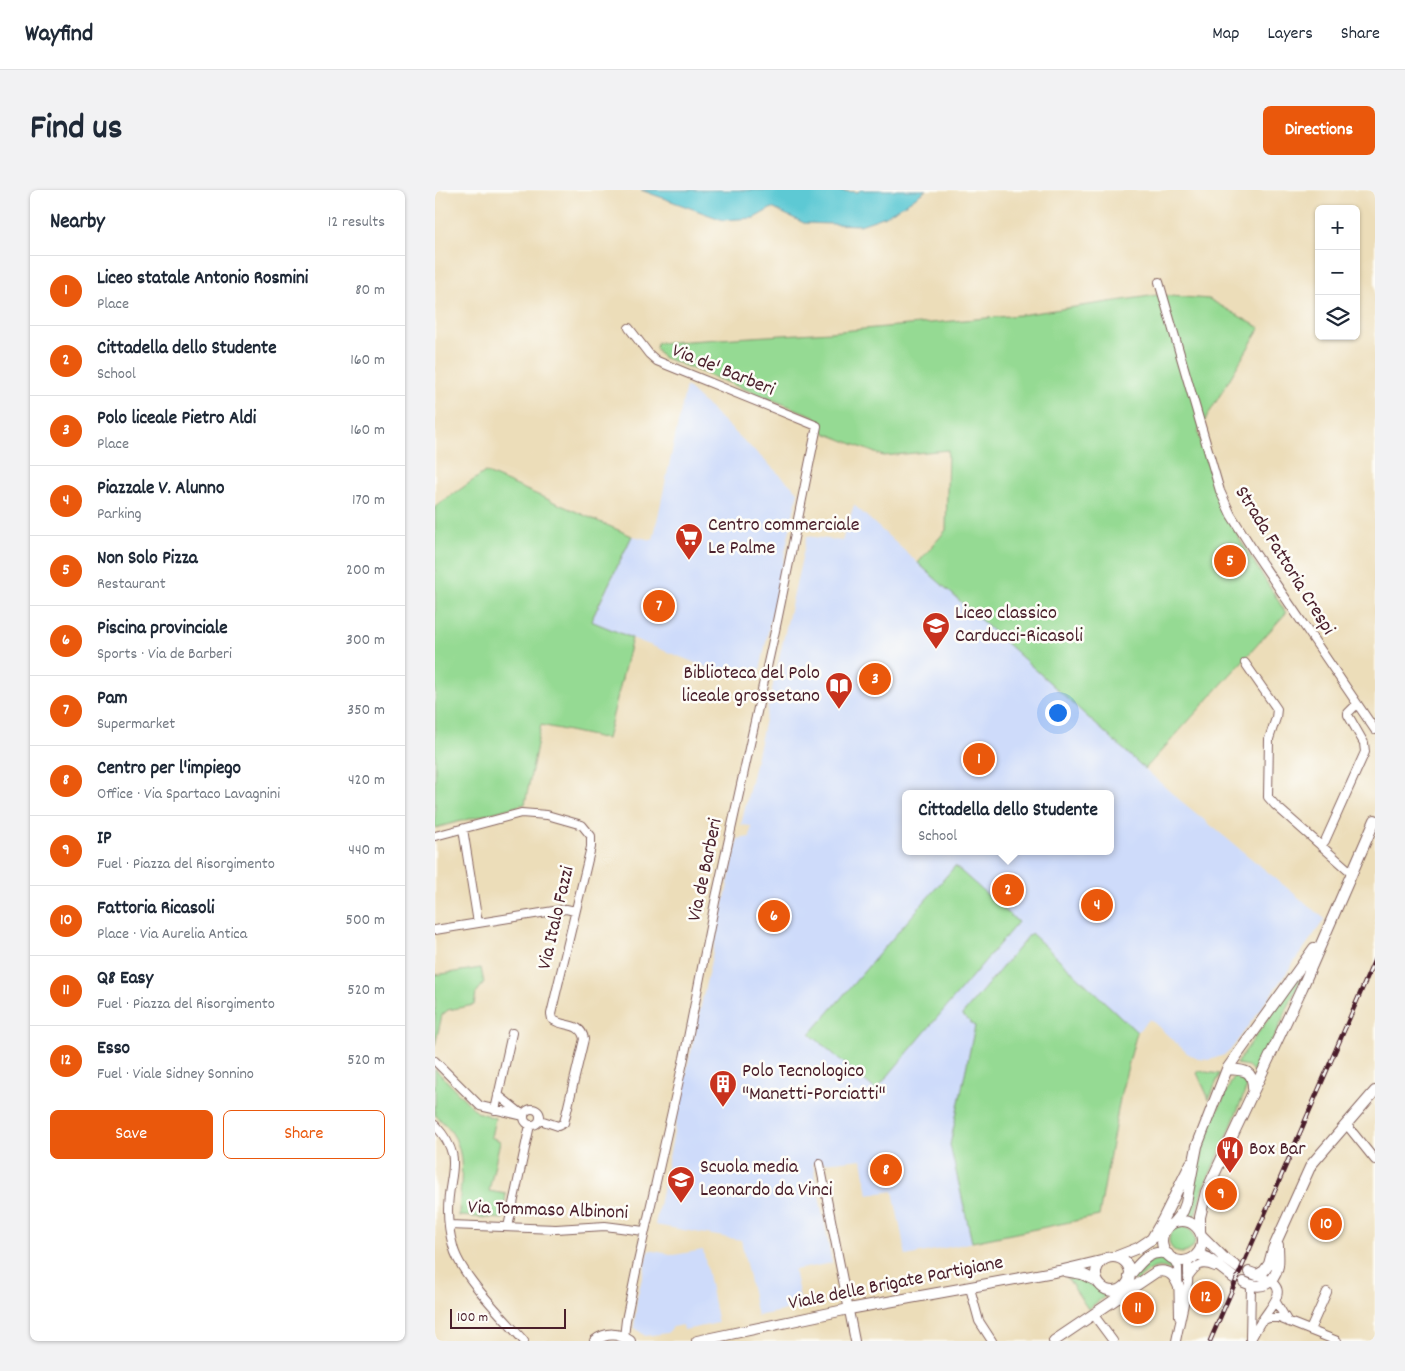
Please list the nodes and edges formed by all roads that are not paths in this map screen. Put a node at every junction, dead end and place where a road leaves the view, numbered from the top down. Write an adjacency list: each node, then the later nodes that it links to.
1 (1159, 282): 5 (street, Strada Fattoria Crespi)
2 (629, 328): 3 (street, Via de' Barberi)
3 (817, 426): 34 (street, Via de Barberi)
4 (1245, 663): 10 (street)
5 (1357, 704): 6 (street, Strada Fattoria Crespi); 10 (street)
6 (1375, 730)
7 (1375, 820): 11 (main road)
8 (463, 828): 9 (street, Via Italo Fazzi); 12 (street, Via Italo Fazzi); 13 (street)
9 (435, 836)
10 (1321, 846): 11 (street)
11 (1352, 874): 14 (main road)
12 (575, 911): 13 (street); 24 (street, Via Italo Fazzi)
13 (478, 923): 15 (street)
14 (1329, 924): 18 (main road); 19 (main road)
15 (435, 930)
16 (512, 1033): 21 (street)
17 (435, 1061): 22 (street)
18 (1227, 1069): 19 (main road); 28 (main road)
19 (1253, 1089): 35 (main road)
20 (1375, 1091): 25 (main road)
21 (499, 1095): 22 (street); 23 (street)
22 (495, 1110): 23 (street)
23 (524, 1116): 24 (street); 27 (street)
24 (539, 1120): 27 (street)
25 (1346, 1124): 29 (street); 36 (main road)
26 (435, 1125): 31 (street)
27 (530, 1125): 33 (street)
28 (1194, 1157): 32 (main road); 37 (main road)
29 (1375, 1159)
30 (820, 1164): 55 (street)
31 (450, 1225): 33 (street, Via Tommaso Albinoni); 63 (street)
32 (1169, 1226): 35 (main road); 37 (main road); 38 (main road)
33 (508, 1227): 34 (street, Via Tommaso Albinoni)
34 (644, 1231): 61 (street, Via de Barberi)
35 (1200, 1233): 39 (main road); 42 (main road)
36 (1279, 1236): 44 (main road); 48 (main road)
37 (1151, 1240): 40 (main road)
38 (1171, 1256): 39 (main road); 45 (main road); 50 (street)
39 (1193, 1256): 42 (main road); 46 (street)
40 (1115, 1257): 41 (main road); 45 (main road)
41 (1101, 1261): 43 (main road, Viale delle Brigate Partigiane); 47 (main road)
42 (1222, 1269): 46 (street)
43 (1062, 1270): 47 (main road); 51 (main road, Viale delle Brigate Partigiane)
44 (1253, 1274): 48 (street)
45 (1129, 1276): 52 (main road)
46 (1189, 1277): 59 (street)
47 (1097, 1281): 52 (main road)
48 (1270, 1282): 49 (main road); 54 (street)
49 (1248, 1284): 57 (street)
50 (1179, 1287): 56 (main road); 59 (street)
51 (970, 1288): 55 (main road, Viale delle Brigate Partigiane); 67 (street)
52 (1115, 1290): 56 (main road)
53 (1327, 1292): 60 (street)
54 (1276, 1302): 57 (street); 58 (street)
55 (849, 1309): 62 (main road, Viale delle Brigate Partigiane); 66 (street)
56 (1094, 1313): 68 (main road); 69 (street)
57 (1261, 1321): 58 (street)
58 (1288, 1322): 60 (street)
59 (1179, 1328): 70 (street)
60 (1310, 1330): 71 (street)
61 (627, 1339): 64 (main road)
62 (716, 1339): 65 (main road, Viale delle Brigate Partigiane)
63 (523, 1341)
64 (595, 1341)
65 (697, 1341)
66 (855, 1341)
67 (992, 1341)
68 (1054, 1341)
69 (1113, 1341)
70 (1176, 1341)
71 (1337, 1341)

